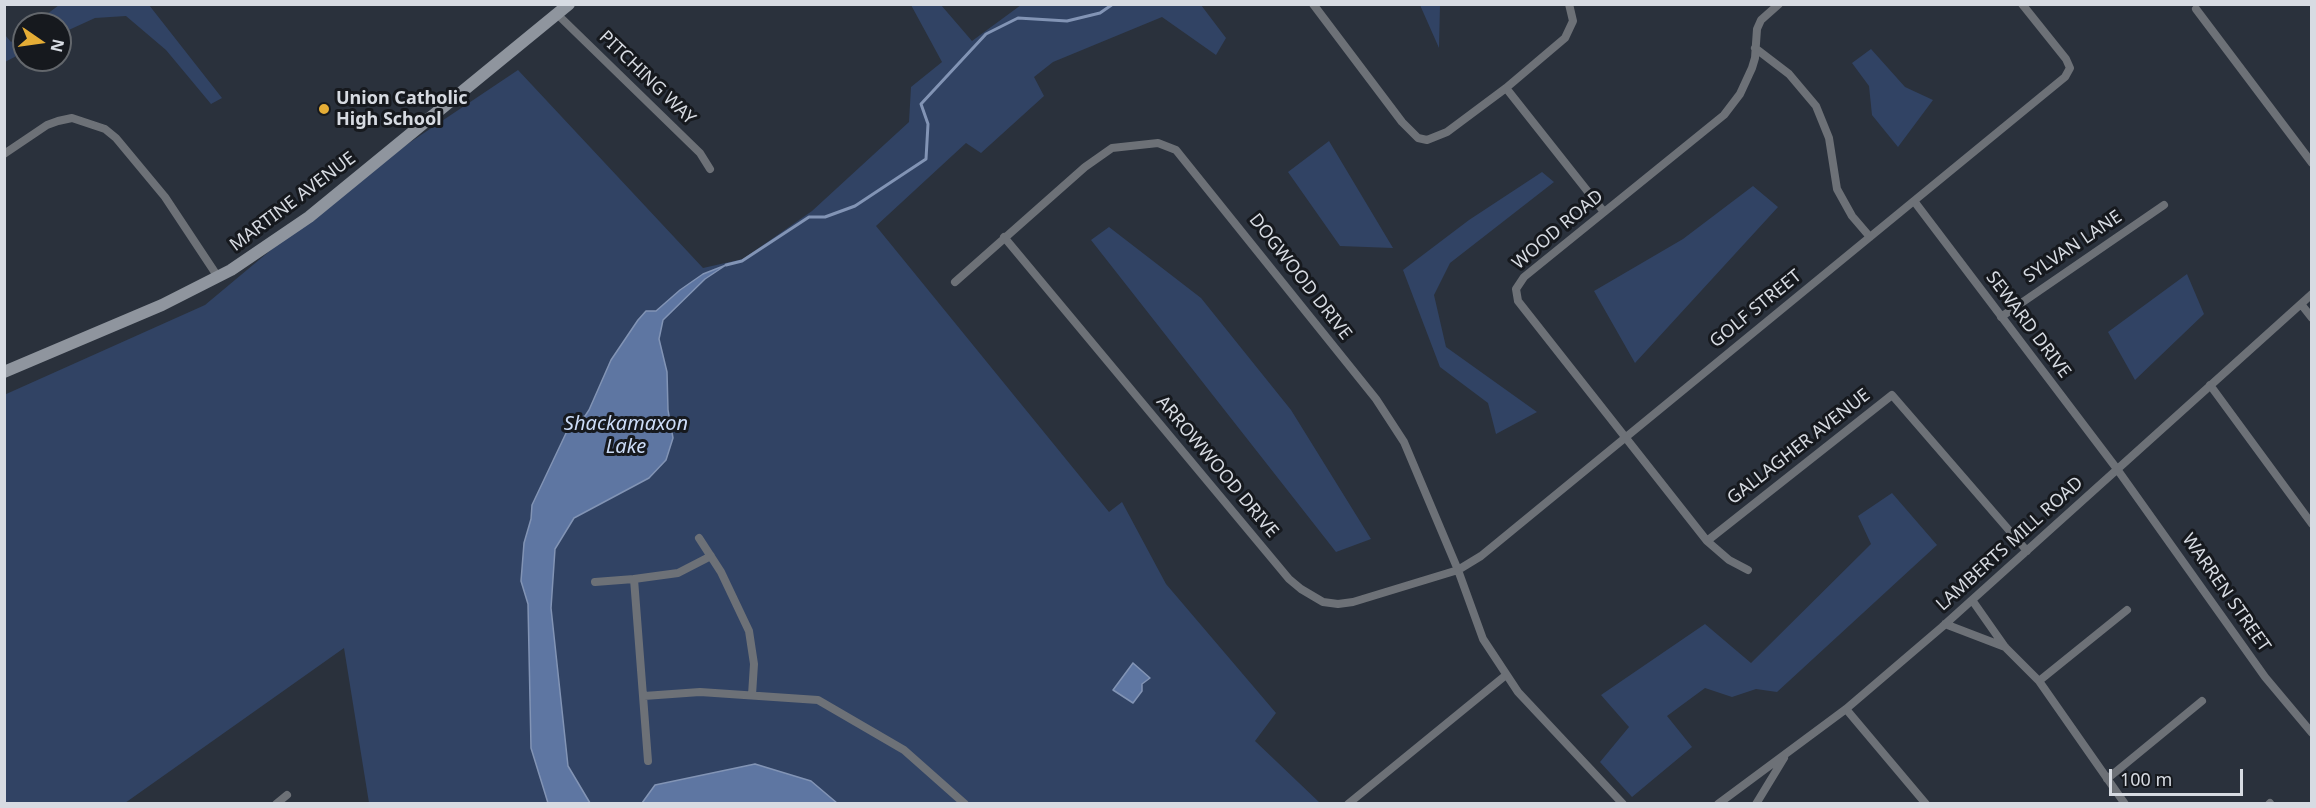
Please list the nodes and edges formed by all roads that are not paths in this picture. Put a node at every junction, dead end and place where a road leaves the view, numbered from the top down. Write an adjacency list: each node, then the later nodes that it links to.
1 (569, 4): 7 (main road, MARTINE AVENUE)
2 (1313, 4): 9 (street)
3 (1569, 4): 9 (street)
4 (1779, 4): 8 (street, WOOD ROAD)
5 (2022, 4): 13 (street, GOLF STREET)
6 (2196, 9): 11 (street)
7 (557, 14): 12 (street, PITCHING WAY); 18 (main road, MARTINE AVENUE)
8 (1755, 48): 15 (street, WOOD ROAD); 17 (street)
9 (1506, 88): 15 (street)
10 (4, 154): 18 (street)
11 (2312, 163)
12 (710, 169)
13 (1914, 201): 17 (street, GOLF STREET); 22 (street, SEWARD DRIVE)
14 (2164, 205): 22 (street, SYLVAN LANE)
15 (1604, 212): 26 (street, WOOD ROAD)
16 (1004, 237): 19 (street, DOGWOOD DRIVE); 33 (street, ARROWWOOD DRIVE); 33 (street, DOGWOOD DRIVE)
17 (1870, 237): 26 (street, GOLF STREET)
18 (218, 277): 24 (main road, MARTINE AVENUE)
19 (956, 282)
20 (2312, 294): 21 (street, LAMBERTS MILL ROAD)
21 (2301, 304): 23 (street); 25 (street, LAMBERTS MILL ROAD)
22 (2001, 317): 27 (street, SEWARD DRIVE)
23 (2312, 318)
24 (4, 372)
25 (2210, 385): 27 (street, LAMBERTS MILL ROAD); 28 (street)
26 (1624, 437): 30 (street, WOOD ROAD); 33 (street, GOLF STREET)
27 (2117, 469): 31 (street, LAMBERTS MILL ROAD); 47 (street, WARREN STREET)
28 (2312, 524)
29 (699, 538): 32 (street)
30 (1707, 541): 31 (street, GALLAGHER AVENUE); 34 (street, WOOD ROAD)
31 (2027, 551): 37 (street, LAMBERTS MILL ROAD)
32 (711, 556): 35 (street); 43 (street)
33 (1458, 570): 41 (street, DOGWOOD DRIVE)
34 (1748, 570)
35 (634, 579): 36 (street); 44 (street)
36 (595, 582)
37 (1972, 600): 39 (street, LAMBERTS MILL ROAD); 40 (street)
38 (2127, 610): 42 (street)
39 (1945, 624): 40 (street); 46 (street, LAMBERTS MILL ROAD)
40 (2005, 647): 42 (street)
41 (1506, 675): 54 (street); 55 (street, DOGWOOD DRIVE)
42 (2039, 681): 50 (street)
43 (752, 695): 44 (street); 53 (street)
44 (644, 696): 49 (street)
45 (2202, 701): 50 (street)
46 (1845, 709): 48 (street, LAMBERTS MILL ROAD); 58 (street)
47 (2312, 733)
48 (1787, 752): 56 (street, LAMBERTS MILL ROAD); 57 (street)
49 (648, 761)
50 (2107, 779): 59 (street)
51 (287, 795): 52 (street)
52 (276, 804)
53 (965, 804)
54 (1348, 804)
55 (1623, 804)
56 (1718, 804)
57 (1756, 804)
58 (1926, 804)
59 (2125, 804)

